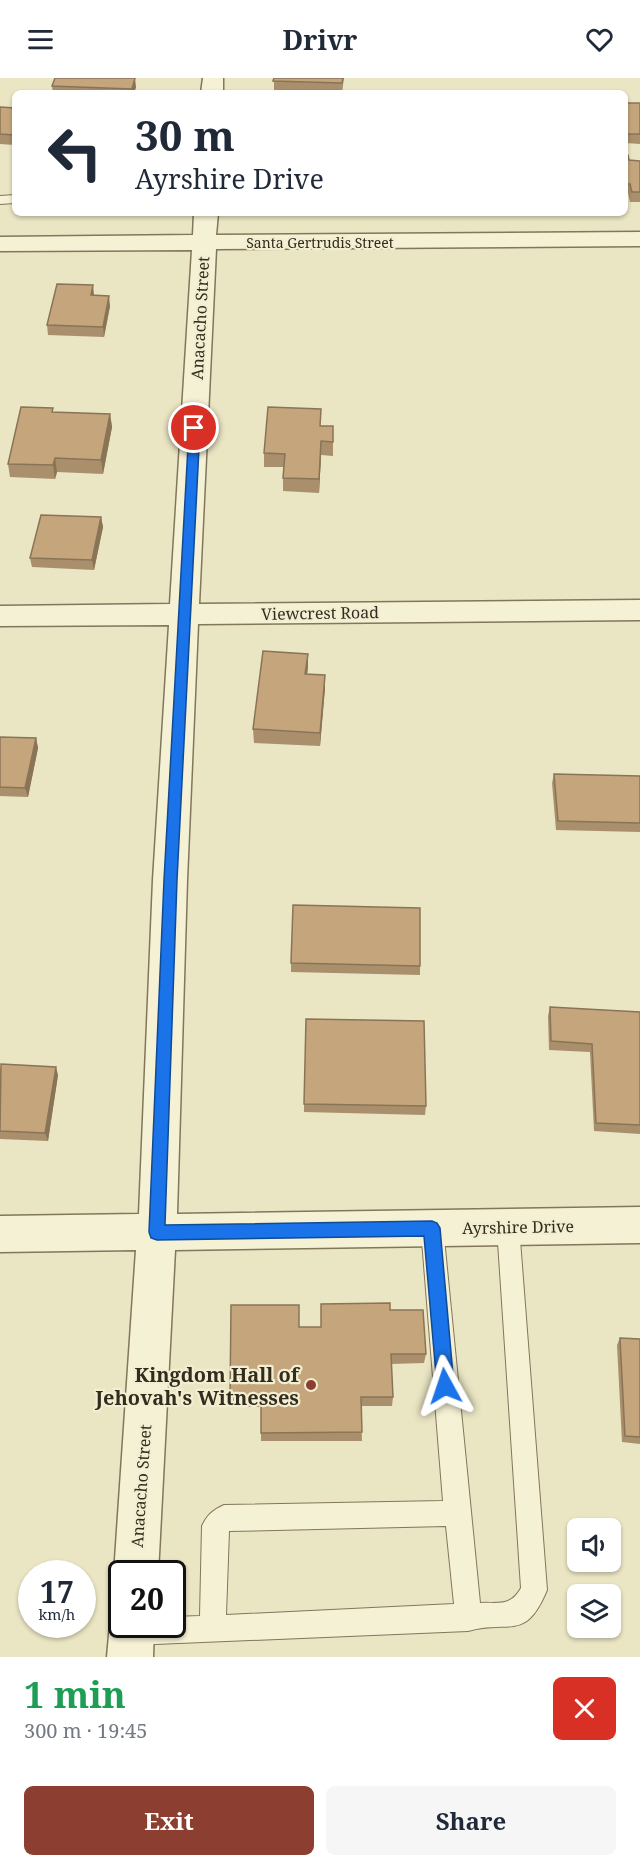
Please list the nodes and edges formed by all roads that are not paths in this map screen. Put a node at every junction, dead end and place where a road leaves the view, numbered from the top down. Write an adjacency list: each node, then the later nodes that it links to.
1 (205, 228): 2 (street, Santa Gertrudis Street); 3 (street, Santa Gertrudis Street); 5 (street, Anacacho Street)
2 (640, 239)
3 (0, 244)
4 (640, 610): 5 (street, Viewcrest Road)
5 (184, 614): 6 (street, Viewcrest Road); 10 (street, Anacacho Street)
6 (0, 616)
7 (640, 1225): 8 (street, Ayrshire Drive)
8 (508, 1227): 9 (street, Ayrshire Drive); 14 (lane)
9 (432, 1228): 10 (street, Ayrshire Drive); 12 (lane)
10 (157, 1232): 11 (street, Ayrshire Drive); 13 (street, Anacacho Street)
11 (0, 1234)
12 (457, 1513): 14 (lane); 15 (lane)
13 (137, 1560)
14 (468, 1618): 15 (lane)
15 (213, 1629): 16 (lane)
16 (186, 1632)

